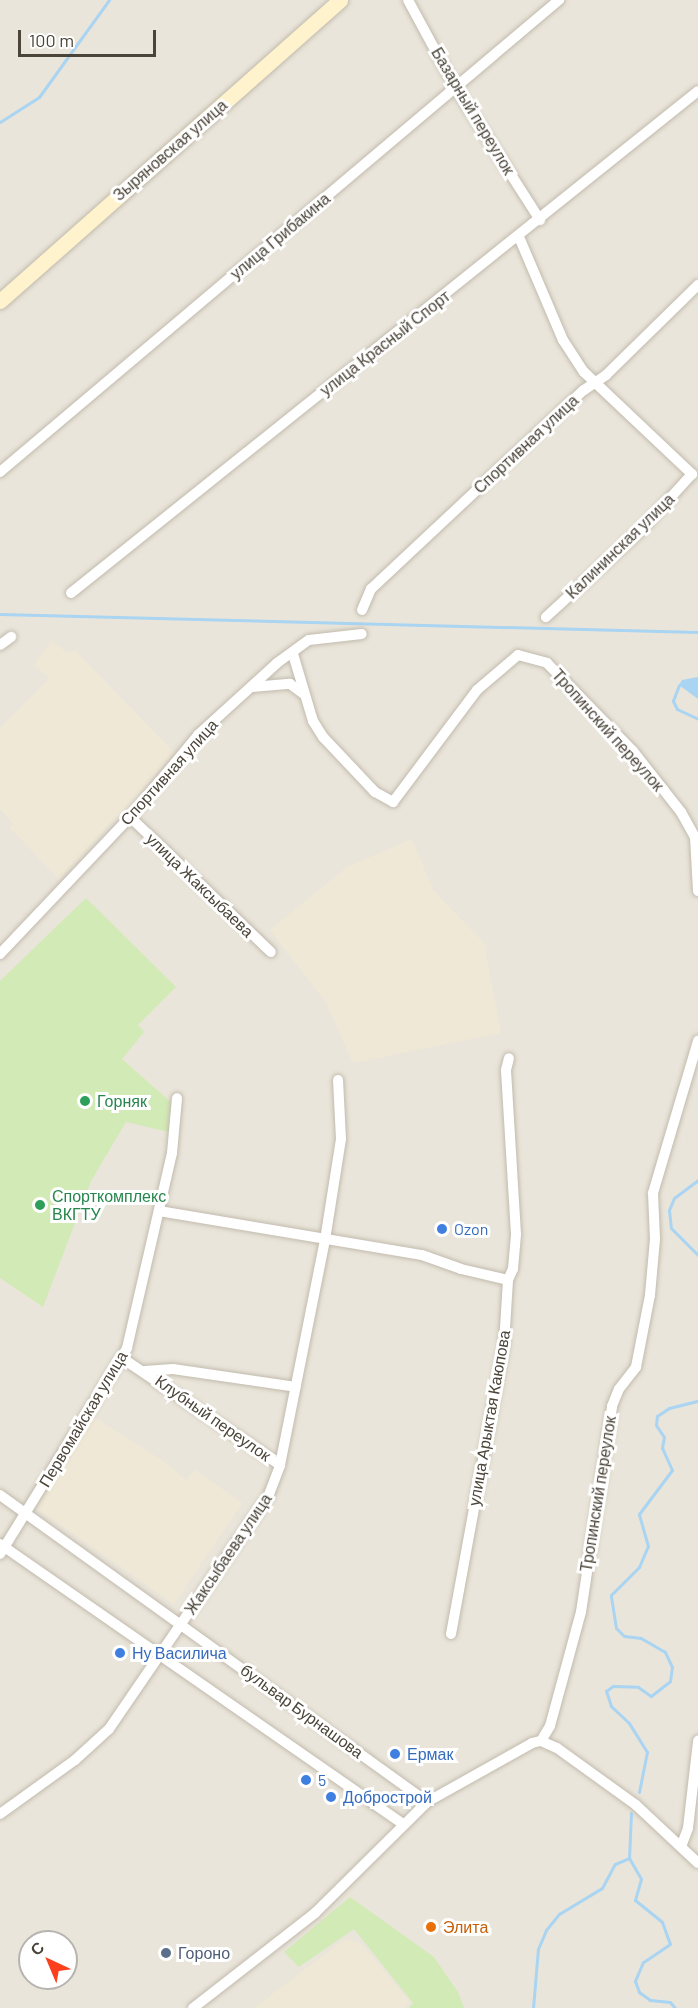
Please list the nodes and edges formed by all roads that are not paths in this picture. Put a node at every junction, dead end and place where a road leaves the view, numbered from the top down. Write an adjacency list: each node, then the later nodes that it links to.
1 (340, 0): 9 (street, Зыряновская улица)
2 (408, 0): 4 (street, Базарный переулок)
3 (559, 0): 4 (street, улица Грибакина)
4 (455, 87): 6 (street, Базарный переулок); 11 (street, улица Грибакина)
5 (698, 91): 6 (street, улица Красный Спорт)
6 (540, 220): 7 (street, улица Красный Спорт)
7 (519, 237): 10 (street); 12 (street, улица Красный Спорт)
8 (698, 285): 10 (street, Спортивная улица)
9 (0, 301)
10 (595, 382): 13 (street, Спортивная улица); 14 (street, Калининская улица)
11 (0, 472)
12 (71, 592)
13 (362, 610)
14 (546, 617)
15 (362, 634): 18 (street, Спортивная улица)
16 (11, 637): 17 (street)
17 (0, 645)
18 (293, 654): 19 (street, Спортивная улица); 20 (street)
19 (252, 687): 20 (street); 21 (street, Спортивная улица)
20 (304, 694): 22 (street, Тропинский переулок)
21 (130, 817): 23 (street, Спортивная улица); 24 (street, улица Жаксыбаева)
22 (698, 891)
23 (1, 950)
24 (271, 952)
25 (698, 1041): 43 (street, Тропинский переулок)
26 (509, 1058): 31 (street, улица Арыктая Каюпова)
27 (338, 1080): 30 (street, Жаксыбаева улица)
28 (177, 1098): 29 (street, Первомайская улица)
29 (159, 1211): 30 (street); 32 (street, Первомайская улица)
30 (325, 1240): 31 (street); 34 (street, Жаксыбаева улица)
31 (508, 1280): 40 (street, улица Арыктая Каюпова)
32 (122, 1358): 33 (street, Клубный переулок); 37 (street, Первомайская улица)
33 (145, 1371): 34 (street, Клубный переулок); 35 (street, Клубный переулок)
34 (296, 1387): 35 (street, Жаксыбаева улица)
35 (280, 1465): 39 (street, Жаксыбаева улица)
36 (0, 1495): 37 (street, бульвар Бурнашова)
37 (26, 1514): 38 (street, Первомайская улица); 39 (street, бульвар Бурнашова)
38 (1, 1548): 41 (street, бульвар Бурнашова)
39 (181, 1624): 41 (street, Жаксыбаева улица); 44 (street, бульвар Бурнашова)
40 (451, 1634)
41 (161, 1654): 45 (street, Жаксыбаева улица); 46 (street, бульвар Бурнашова)
42 (698, 1740): 47 (street)
43 (541, 1741): 44 (street); 47 (street)
44 (427, 1802): 46 (street)
45 (0, 1814)
46 (403, 1824): 49 (street)
47 (682, 1844): 48 (street)
48 (698, 1863)
49 (193, 2008)

